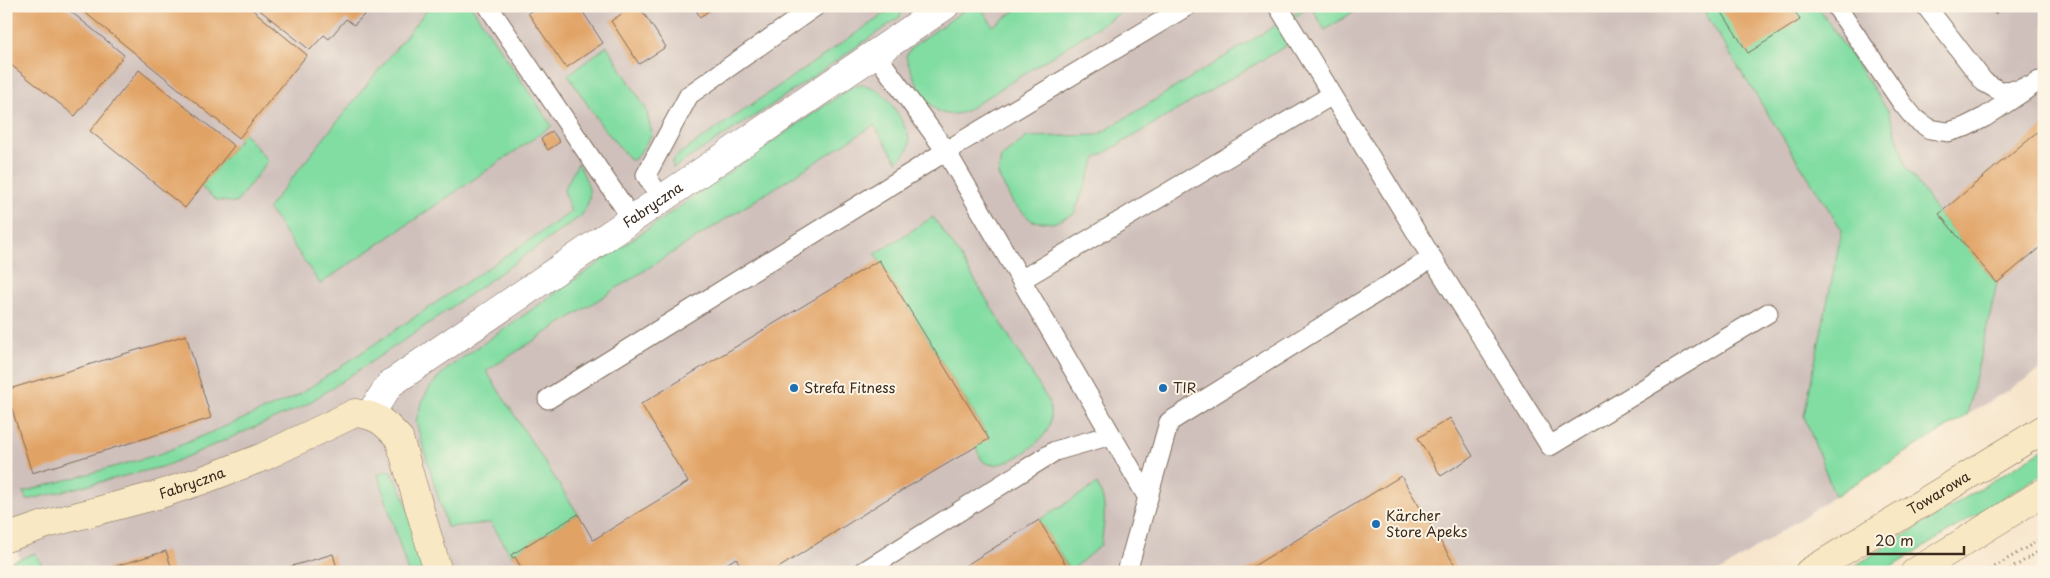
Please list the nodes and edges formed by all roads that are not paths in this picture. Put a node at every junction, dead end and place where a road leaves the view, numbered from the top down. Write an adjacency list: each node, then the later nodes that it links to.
1 (488, 6): 13 (lane)
2 (816, 6): 12 (lane)
3 (945, 6): 8 (street, Fabryczna)
4 (1187, 6): 11 (lane)
5 (1278, 6): 10 (lane)
6 (1836, 6): 9 (lane)
7 (1926, 6): 9 (lane)
8 (876, 54): 11 (lane); 12 (street, Fabryczna)
9 (2041, 79)
10 (1332, 95): 14 (lane); 15 (lane)
11 (946, 151): 15 (lane); 17 (lane)
12 (661, 199): 13 (street, Fabryczna)
13 (632, 220): 18 (street, Fabryczna)
14 (1432, 258): 16 (lane); 22 (lane)
15 (1021, 280): 20 (lane)
16 (1768, 313)
17 (548, 399)
18 (370, 414): 23 (main road, Fabryczna); 24 (main road)
19 (2044, 429): 27 (main road, Towarowa)
20 (1111, 435): 22 (lane); 25 (lane)
21 (2044, 492): 28 (main road)
22 (1148, 498): 26 (lane)
23 (6, 538)
24 (438, 572)
25 (863, 572)
26 (1127, 572)
27 (1809, 572)
28 (1915, 572)

